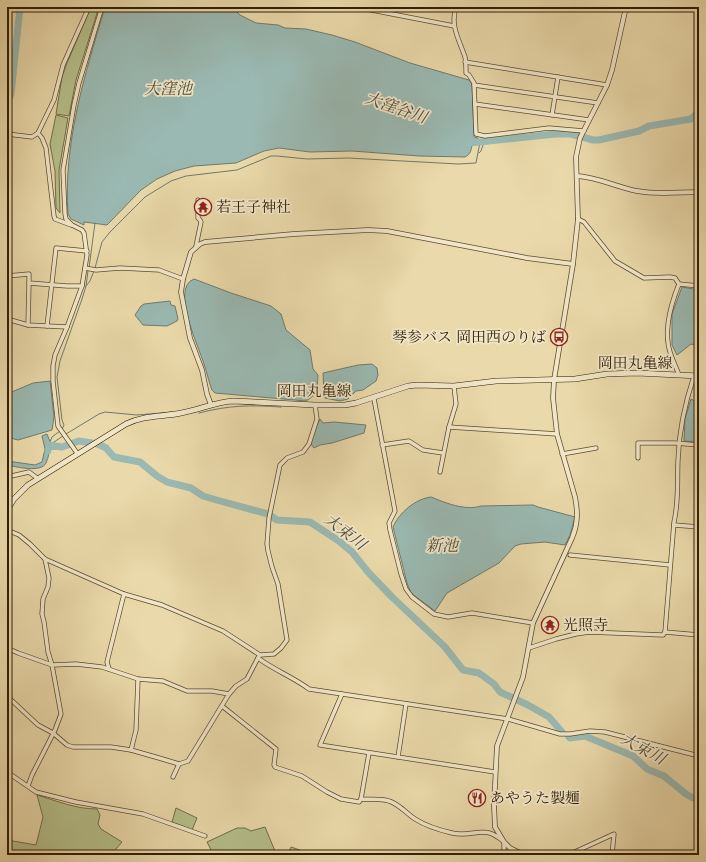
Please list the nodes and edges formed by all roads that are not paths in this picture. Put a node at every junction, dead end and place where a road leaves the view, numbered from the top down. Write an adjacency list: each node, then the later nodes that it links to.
1 (89, 7): 16 (street)
2 (102, 7): 23 (street)
3 (356, 7): 6 (street)
4 (456, 7): 6 (street)
5 (626, 7): 10 (street)
6 (454, 26): 7 (street)
7 (465, 62): 8 (street); 9 (street)
8 (558, 77): 10 (street); 11 (street)
9 (474, 85): 11 (street); 13 (street)
10 (607, 85): 12 (street)
11 (555, 97): 12 (street); 14 (street)
12 (598, 103): 15 (street)
13 (475, 104): 14 (street); 18 (street)
14 (552, 115): 15 (street)
15 (589, 120): 18 (street)
16 (38, 133): 17 (street); 23 (street)
17 (7, 134)
18 (582, 134): 19 (street)
19 (577, 176): 20 (street); 22 (street)
20 (699, 192)
21 (198, 200): 24 (street)
22 (578, 219): 26 (street); 31 (street)
23 (72, 225): 25 (street)
24 (196, 246): 26 (street); 29 (street)
25 (87, 251): 27 (street); 32 (street)
26 (573, 264): 41 (street)
27 (85, 269): 29 (street); 33 (street)
28 (7, 276): 30 (street)
29 (183, 279): 44 (street)
30 (29, 283): 32 (street); 36 (street)
31 (679, 284): 34 (street); 39 (street)
32 (52, 285): 33 (street); 37 (street)
33 (82, 286): 38 (street)
34 (699, 286)
35 (7, 319): 36 (street)
36 (28, 324): 37 (street)
37 (48, 326): 38 (street)
38 (67, 327): 52 (street)
39 (680, 375): 40 (main road, 岡田丸亀線); 41 (main road, 岡田丸亀線)
40 (697, 376): 48 (street)
41 (554, 380): 42 (main road, 岡田丸亀線); 47 (street)
42 (454, 386): 43 (main road, 岡田丸亀線); 46 (street)
43 (374, 399): 45 (main road, 岡田丸亀線); 49 (street)
44 (210, 405): 45 (main road, 岡田丸亀線); 52 (main road, 岡田丸亀線)
45 (315, 405): 72 (street)
46 (449, 427): 47 (street); 53 (street)
47 (557, 434): 54 (street)
48 (680, 443): 50 (street); 55 (street); 60 (street)
49 (382, 445): 53 (street); 67 (street)
50 (699, 445)
51 (596, 448): 54 (street)
52 (77, 453): 58 (main road, 岡田丸亀線)
53 (443, 453): 56 (street)
54 (562, 454): 67 (street)
55 (638, 458)
56 (440, 472)
57 (7, 477): 58 (street)
58 (37, 478): 59 (main road, 岡田丸亀線)
59 (7, 510)
60 (674, 525): 61 (street); 65 (street)
61 (699, 526)
62 (7, 530): 64 (street)
63 (570, 555): 65 (street)
64 (45, 560): 66 (street); 73 (street)
65 (670, 565): 68 (street)
66 (124, 594): 72 (street); 74 (street)
67 (533, 622): 71 (street)
68 (665, 632): 69 (street); 71 (street)
69 (699, 635)
70 (7, 648): 73 (street)
71 (529, 648): 81 (street)
72 (259, 657): 76 (street); 77 (street)
73 (52, 665): 74 (street); 82 (street)
74 (109, 669): 75 (street)
75 (138, 679): 76 (street); 83 (street)
76 (230, 694): 80 (street)
77 (342, 694): 79 (street); 84 (street)
78 (7, 696): 82 (street)
79 (406, 704): 81 (street); 86 (street)
80 (222, 706): 87 (street); 92 (street)
81 (508, 719): 85 (street); 89 (street)
82 (53, 733): 83 (street); 91 (street)
83 (130, 750): 87 (street)
84 (369, 753): 86 (street); 92 (street)
85 (699, 756)
86 (398, 757): 89 (street)
87 (179, 764): 90 (street)
88 (7, 772): 91 (street)
89 (495, 772): 94 (street)
90 (173, 777)
91 (28, 786): 93 (street)
92 (361, 799): 94 (street)
93 (205, 836)
94 (504, 842): 95 (street); 96 (street)
95 (504, 855)
96 (524, 855)
97 (568, 855): 98 (street)
98 (612, 855)

